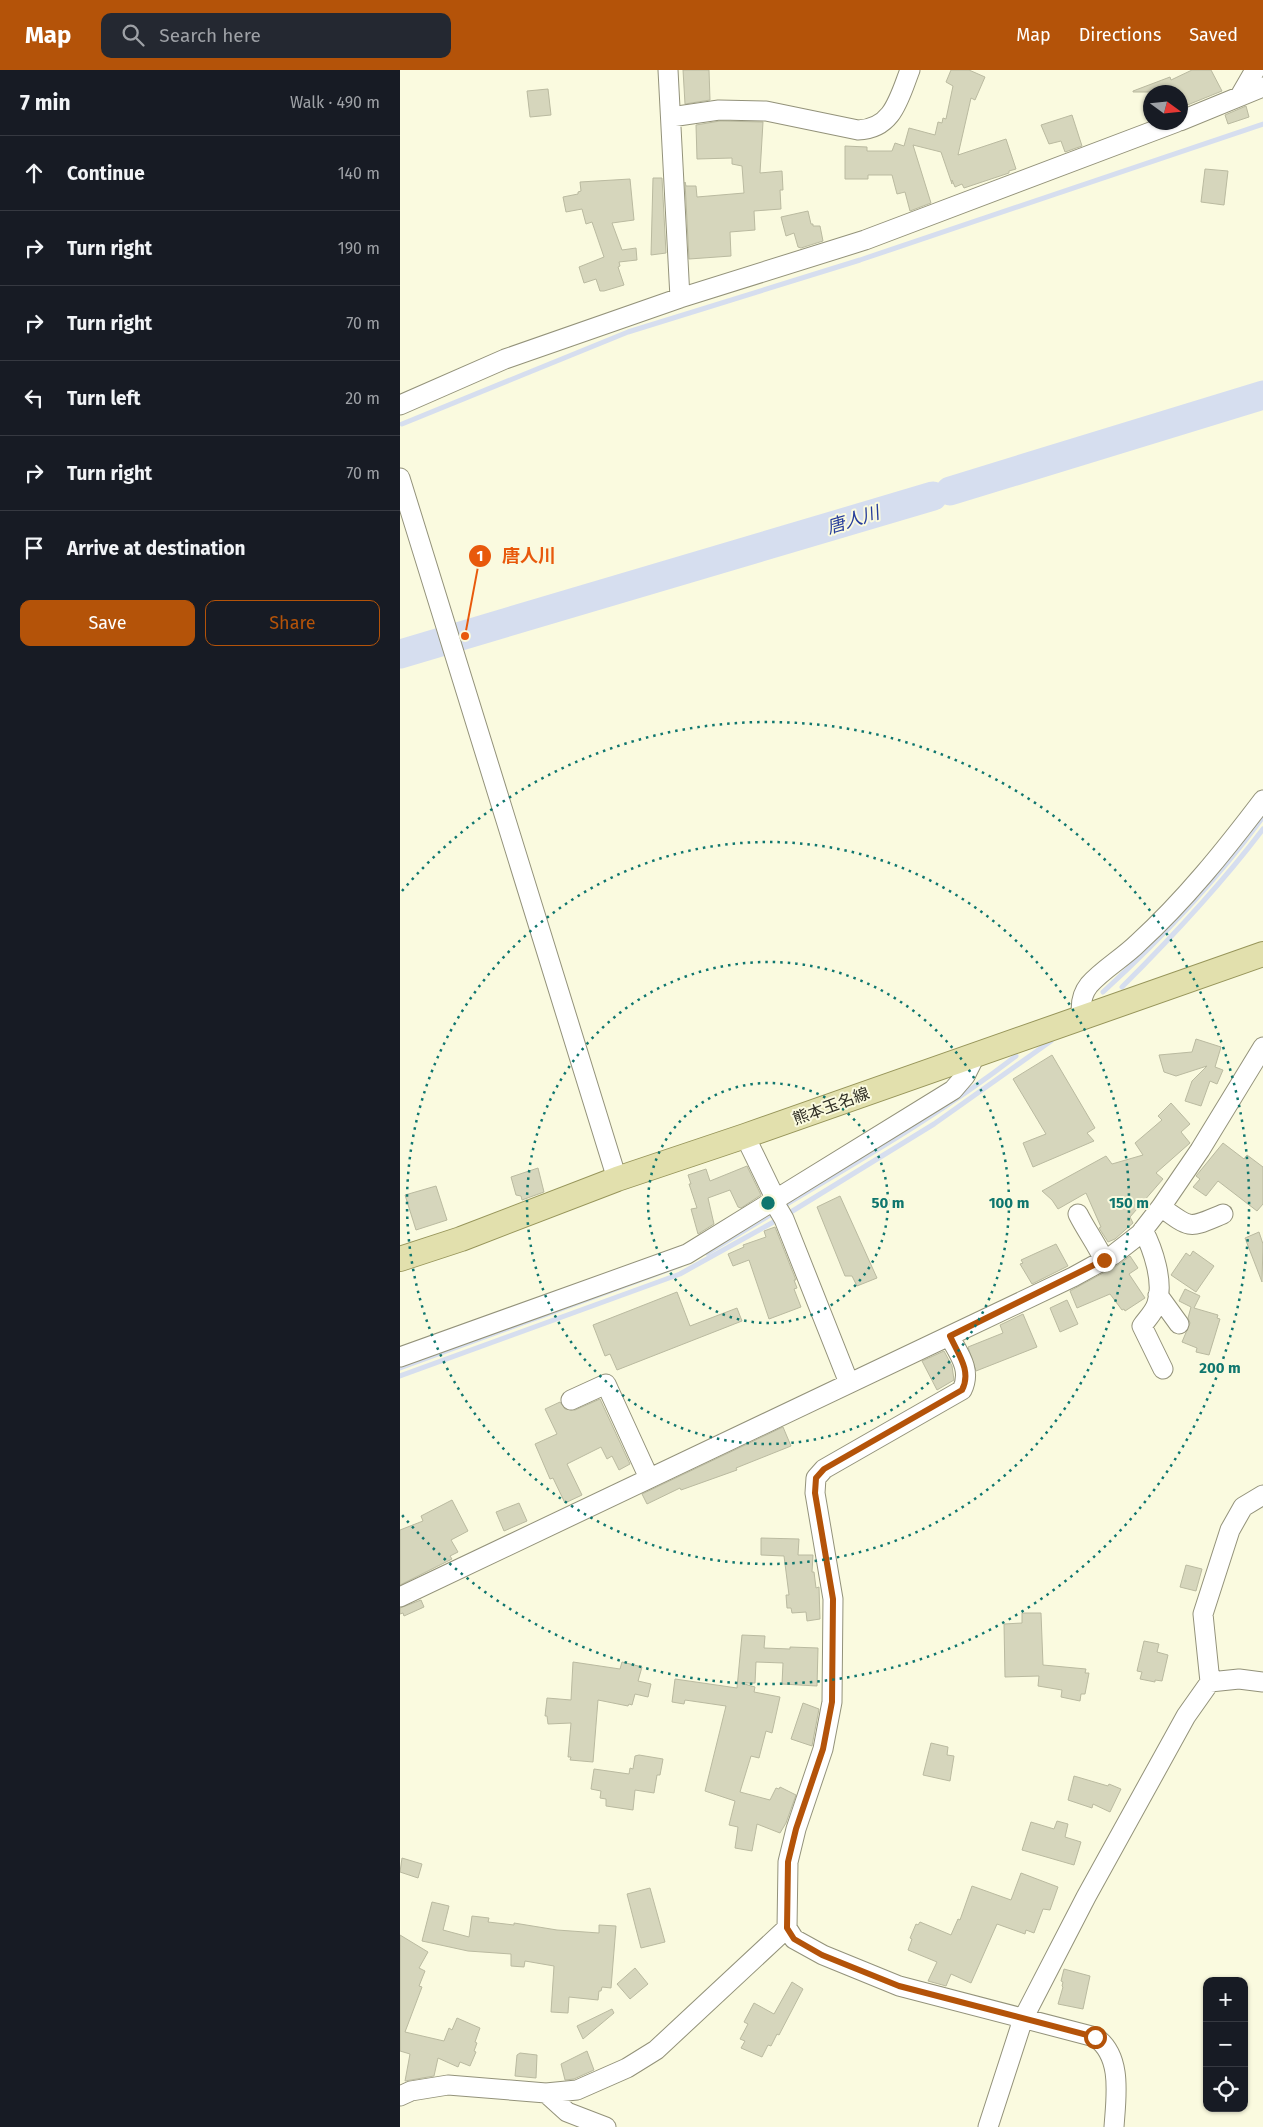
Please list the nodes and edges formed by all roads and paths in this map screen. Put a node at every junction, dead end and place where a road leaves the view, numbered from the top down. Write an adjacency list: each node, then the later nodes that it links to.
1 (668, 70): 6 (street)
2 (910, 70): 6 (street)
3 (1255, 70): 5 (street)
4 (1263, 87): 5 (street)
5 (1240, 96): 7 (street)
6 (671, 118): 9 (street)
7 (1188, 118)
8 (1158, 130): 9 (street)
9 (680, 298): 10 (street)
10 (400, 406)
11 (400, 478): 18 (street)
12 (1263, 800): 14 (street)
13 (1263, 954): 14 (main road, 熊本玉名線)
14 (1082, 1017): 16 (main road, 熊本玉名線)
15 (1263, 1047): 20 (street)
16 (976, 1054): 17 (main road, 熊本玉名線); 19 (street)
17 (745, 1136): 18 (main road, 熊本玉名線); 19 (street)
18 (617, 1179): 24 (main road, 熊本玉名線)
19 (778, 1207): 29 (street); 31 (street)
20 (1161, 1207): 22 (street); 23 (street)
21 (1078, 1214): 25 (street)
22 (1224, 1214)
23 (1143, 1230): 25 (street); 26 (street)
24 (400, 1259)
25 (1104, 1260): 28 (street)
26 (1158, 1295): 27 (street); 30 (street)
27 (1180, 1324)
28 (950, 1336): 31 (street); 38 (street)
29 (400, 1357)
30 (1163, 1370)
31 (849, 1383): 33 (street)
32 (571, 1400): 33 (street)
33 (649, 1478): 35 (street)
34 (1263, 1495): 36 (street)
35 (400, 1597)
36 (1210, 1682): 37 (street); 39 (street)
37 (1263, 1682)
38 (787, 1928): 39 (street); 40 (street)
39 (1023, 2019): 43 (street); 44 (street)
40 (546, 2093): 41 (street); 42 (street)
41 (400, 2096)
42 (606, 2127)
43 (988, 2127)
44 (1114, 2127)

